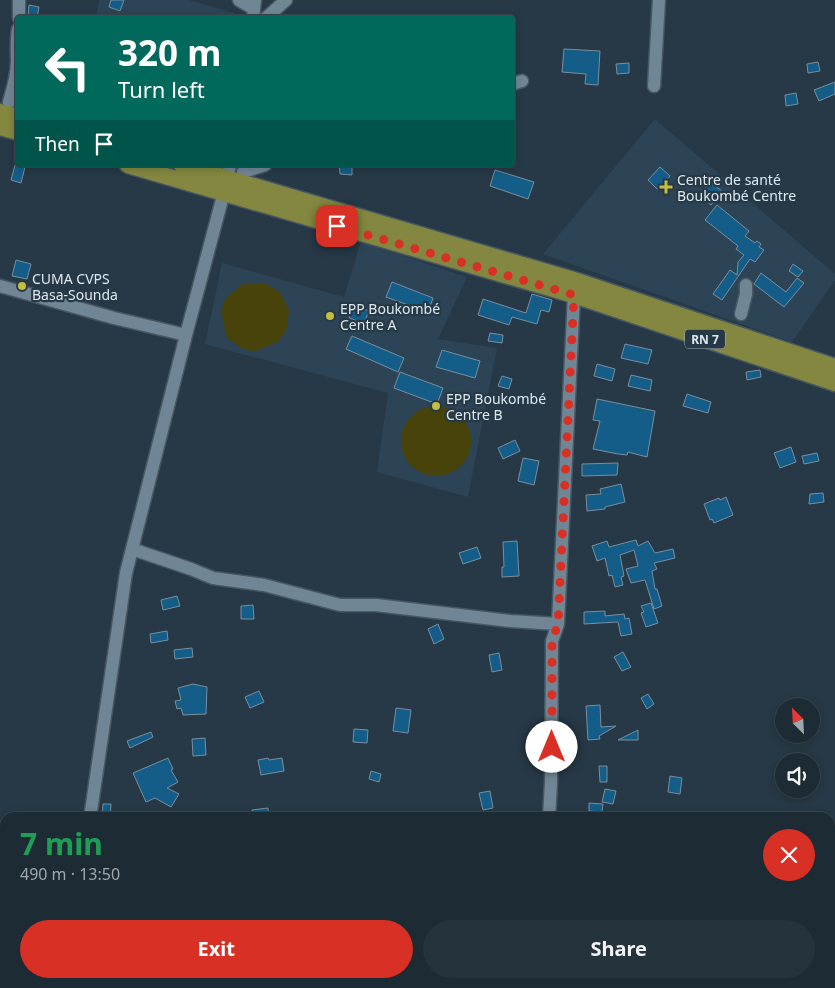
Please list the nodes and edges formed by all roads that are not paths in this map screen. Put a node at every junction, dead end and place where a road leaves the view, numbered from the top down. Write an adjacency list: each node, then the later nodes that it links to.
1 (19, 0): 6 (street)
2 (239, 0): 5 (street)
3 (286, 0): 7 (street)
4 (659, 0): 9 (street)
5 (254, 9)
6 (19, 15)
7 (269, 15)
8 (15, 81): 10 (street)
9 (654, 86)
10 (5, 107): 11 (main road)
11 (15, 115)
12 (0, 127): 13 (main road)
13 (15, 131)
14 (145, 167): 17 (main road, RN 7)
15 (190, 167): 17 (main road, RN 7)
16 (259, 167): 17 (street)
17 (231, 177): 20 (main road, RN 7); 22 (street); 23 (main road, RN 7)
18 (746, 285): 21 (street)
19 (0, 286): 22 (street)
20 (574, 295): 24 (main road, RN 7); 26 (street)
21 (741, 314)
22 (186, 335): 25 (street)
23 (835, 367)
24 (835, 382)
25 (132, 549): 26 (street); 27 (street)
26 (558, 624): 28 (street)
27 (91, 812)
28 (550, 812)

